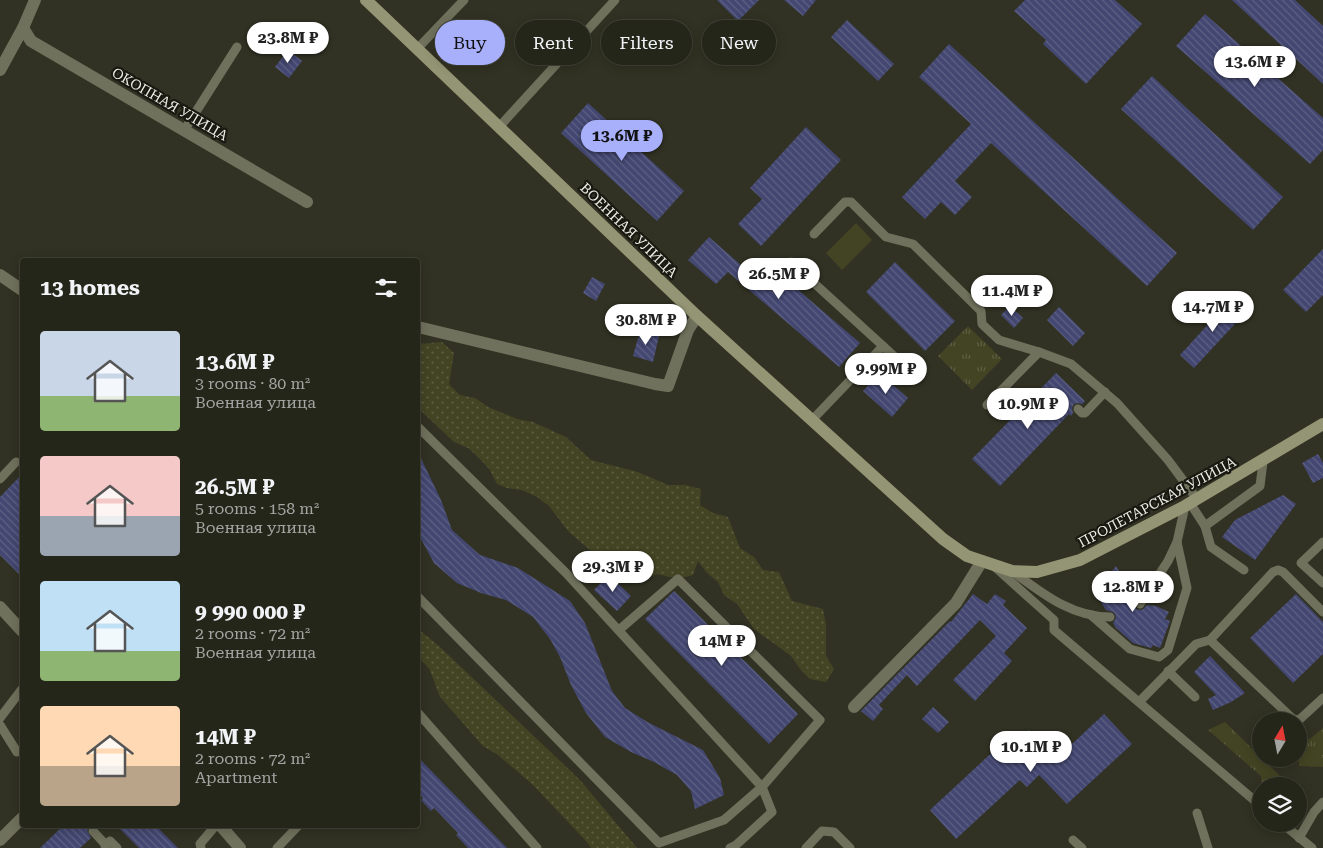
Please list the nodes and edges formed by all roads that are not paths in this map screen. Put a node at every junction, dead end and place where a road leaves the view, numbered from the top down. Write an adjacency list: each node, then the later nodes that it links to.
1 (35, 0): 5 (street)
2 (366, 0): 7 (main road, ВОЕННАЯ УЛИЦА)
3 (464, 0): 7 (lane)
4 (616, 0): 9 (lane)
5 (23, 28): 8 (street); 10 (street, ОКОПНАЯ УЛИЦА)
6 (237, 46): 10 (lane)
7 (417, 49): 9 (main road, ВОЕННАЯ УЛИЦА)
8 (0, 70)
9 (499, 127): 16 (main road, ВОЕННАЯ УЛИЦА)
10 (185, 129): 11 (street, ОКОПНАЯ УЛИЦА)
11 (307, 202)
12 (814, 234): 19 (lane)
13 (792, 262): 18 (lane)
14 (0, 275): 15 (street)
15 (20, 289)
16 (697, 316): 17 (street); 24 (main road, ВОЕННАЯ УЛИЦА)
17 (420, 327)
18 (883, 346): 20 (lane); 24 (lane)
19 (1039, 352): 21 (lane); 22 (lane)
20 (907, 368)
21 (1105, 392): 23 (lane); 30 (lane)
22 (987, 405)
23 (1078, 409)
24 (812, 420): 34 (main road, ВОЕННАЯ УЛИЦА)
25 (1323, 424): 28 (main road, ПРОЛЕТАРСКАЯ УЛИЦА)
26 (420, 429): 46 (lane)
27 (16, 462): 29 (lane)
28 (1263, 462): 30 (main road, ПРОЛЕТАРСКАЯ УЛИЦА); 31 (lane)
29 (0, 479)
30 (1191, 503): 31 (lane); 32 (lane); 37 (main road, ПРОЛЕТАРСКАЯ УЛИЦА)
31 (1205, 526): 36 (lane)
32 (1177, 542): 40 (lane); 43 (lane)
33 (1323, 542): 38 (lane)
34 (982, 561): 35 (main road, ВОЕННАЯ УЛИЦА); 53 (street)
35 (994, 566): 37 (main road, ПРОЛЕТАРСКАЯ УЛИЦА); 52 (lane)
36 (1244, 570)
37 (1012, 571): 43 (lane)
38 (1323, 583)
39 (420, 599): 58 (lane)
40 (1140, 604)
41 (0, 607): 45 (street)
42 (1323, 612): 47 (lane)
43 (1091, 615): 44 (lane)
44 (1110, 617)
45 (20, 629)
46 (619, 630): 58 (lane); 58 (lane)
47 (1210, 640): 48 (lane); 51 (lane)
48 (1168, 672): 50 (lane); 52 (lane)
49 (20, 692): 55 (lane)
50 (1195, 697)
51 (1323, 698)
52 (1139, 702): 59 (lane)
53 (854, 707)
54 (420, 715): 76 (lane)
55 (0, 718)
56 (0, 725): 57 (lane)
57 (17, 752)
58 (762, 787): 77 (lane)
59 (1252, 798)
60 (1323, 802): 68 (lane)
61 (1197, 813): 81 (lane)
62 (20, 820): 69 (street)
63 (213, 828): 73 (lane)
64 (223, 828): 74 (street)
65 (296, 828): 75 (lane)
66 (93, 831): 71 (lane)
67 (1292, 832): 68 (lane)
68 (1299, 838): 82 (lane)
69 (0, 840)
70 (1073, 840): 80 (lane)
71 (105, 846): 72 (lane)
72 (117, 848)
73 (201, 848)
74 (240, 848)
75 (277, 848)
76 (537, 848)
77 (730, 848)
78 (806, 848): 79 (lane)
79 (850, 848)
80 (1082, 848)
81 (1208, 848)
82 (1312, 848)

